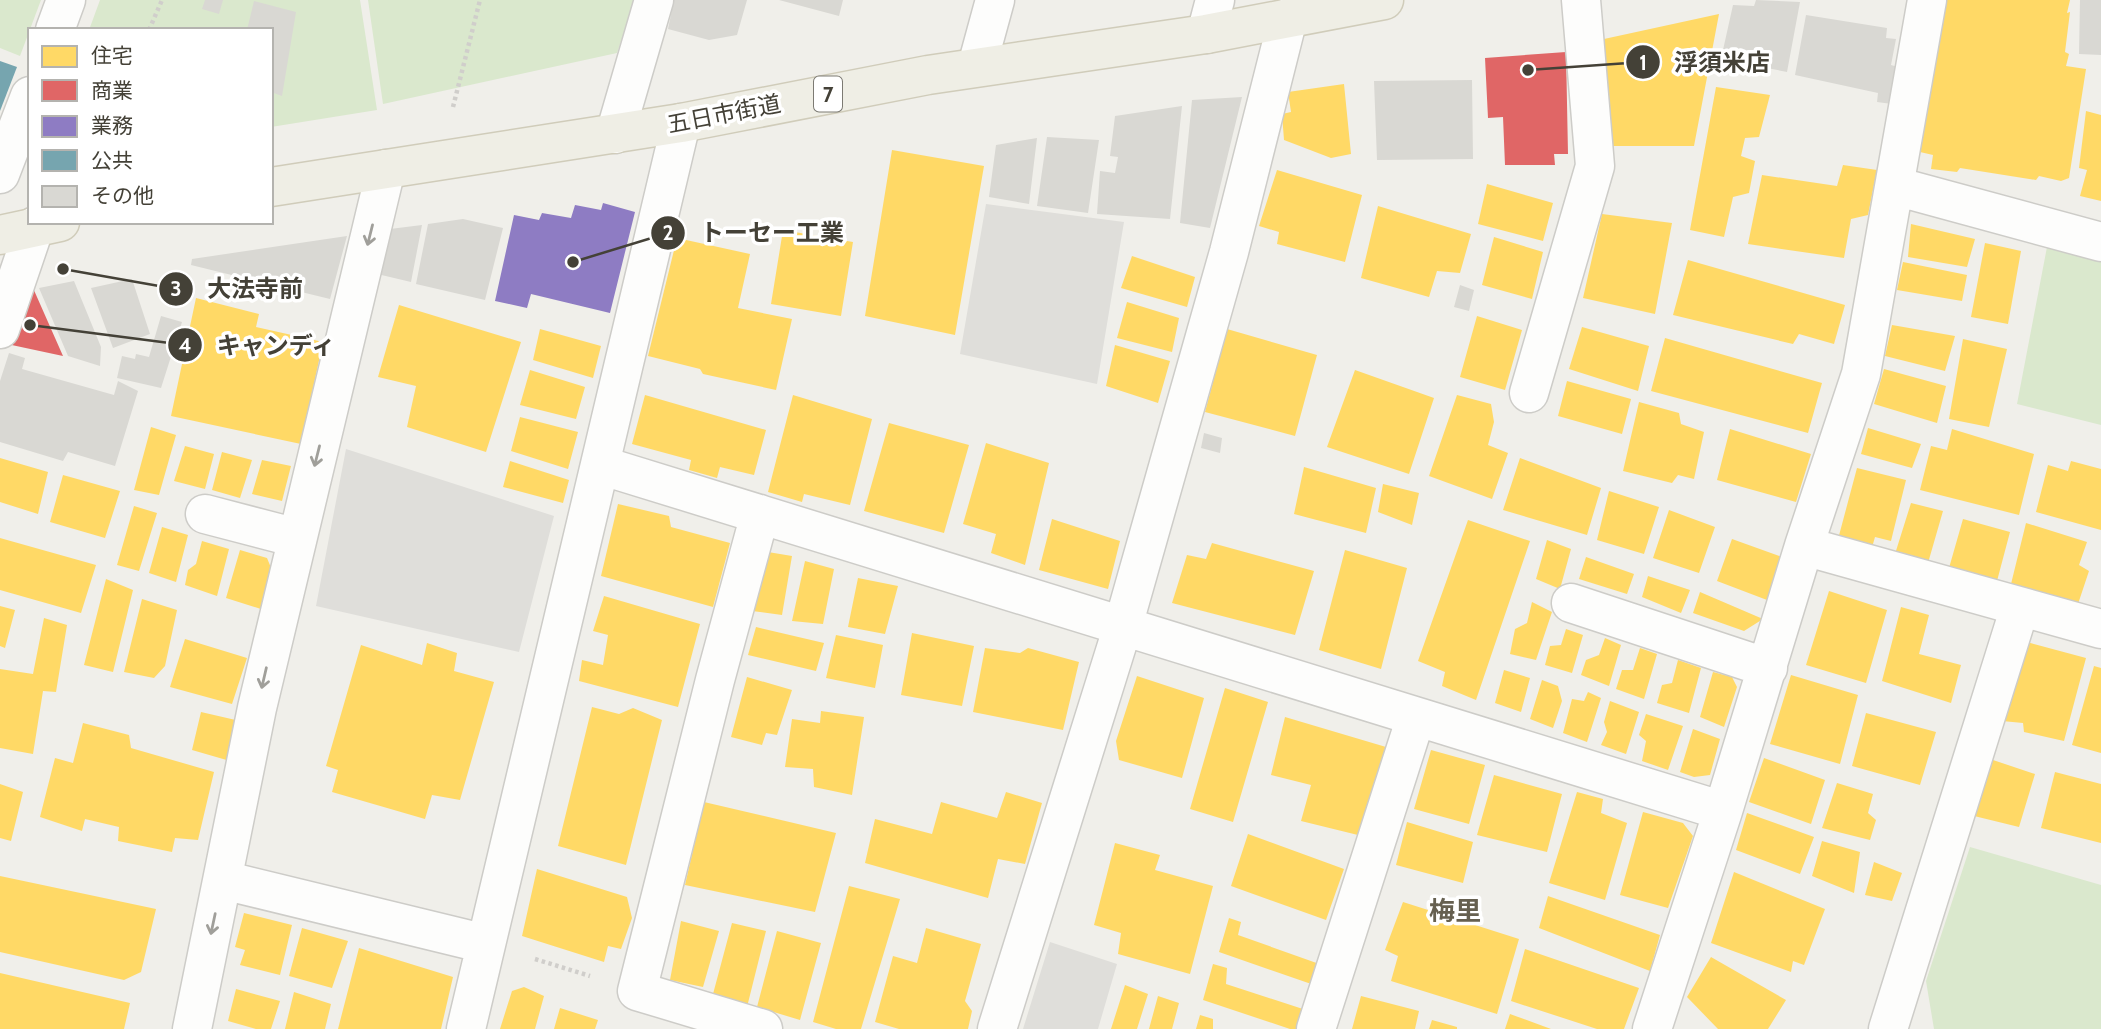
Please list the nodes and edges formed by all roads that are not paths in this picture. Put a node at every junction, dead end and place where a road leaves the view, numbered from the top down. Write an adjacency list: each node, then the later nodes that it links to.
1 (66, 0): 9 (street)
2 (654, 0): 13 (street)
3 (995, 0): 10 (street)
4 (1384, 0): 8 (main road, 五日市街道 / 7)
5 (1581, 0): 21 (street)
6 (1927, 0): 16 (street)
7 (1210, 17): 8 (main road, 五日市街道 / 7); 10 (main road, 五日市街道 / 7)
8 (1288, 18): 29 (street)
9 (56, 28)
10 (977, 66): 12 (main road, 五日市街道 / 7)
11 (28, 101): 15 (street)
12 (681, 123): 13 (main road, 五日市街道 / 7); 22 (street)
13 (615, 134): 14 (main road, 五日市街道 / 7)
14 (386, 169): 17 (main road, 五日市街道 / 7); 25 (street, one-way to 25)
15 (0, 174)
16 (1895, 186): 19 (street); 26 (street)
17 (273, 187)
18 (32, 228): 20 (street)
19 (2101, 242)
20 (0, 329)
21 (1529, 393)
22 (600, 465): 24 (street); 35 (street)
23 (205, 514): 25 (street)
24 (760, 514): 29 (street); 38 (street)
25 (297, 538): 34 (street, one-way to 34)
26 (1804, 546): 28 (street); 31 (street)
27 (1571, 603): 31 (street)
28 (2020, 607): 30 (street); 42 (street)
29 (1124, 626): 32 (street); 39 (street)
30 (2101, 629)
31 (1768, 668): 33 (street)
32 (1416, 717): 33 (street); 40 (street)
33 (1723, 811): 41 (street)
34 (223, 880): 35 (street); 36 (street, one-way to 36)
35 (486, 944): 37 (street)
36 (192, 1029)
37 (467, 1029)
38 (763, 1029)
39 (997, 1029)
40 (1316, 1029)
41 (1652, 1029)
42 (1888, 1029)

